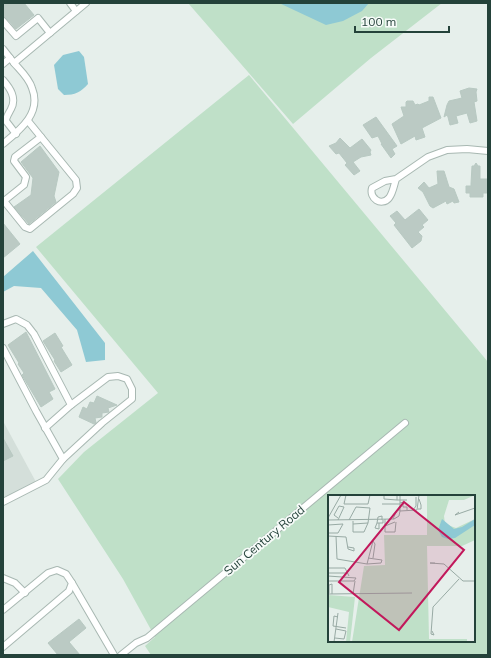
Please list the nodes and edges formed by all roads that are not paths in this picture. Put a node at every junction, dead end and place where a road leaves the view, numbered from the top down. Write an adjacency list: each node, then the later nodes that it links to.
1 (70, 3): 3 (street)
2 (86, 3): 3 (street)
3 (76, 11): 5 (street)
4 (3, 21): 5 (street)
5 (50, 33): 7 (street)
6 (3, 49): 7 (street)
7 (12, 60): 8 (street); 10 (street)
8 (3, 64)
9 (3, 80): 11 (street)
10 (28, 121): 11 (street); 12 (street)
11 (16, 134): 13 (street)
12 (41, 137): 16 (street); 16 (street)
13 (3, 144)
14 (488, 151): 15 (street)
15 (396, 180)
16 (3, 201)
17 (3, 324): 19 (street)
18 (3, 348): 21 (street)
19 (71, 406): 21 (street); 22 (street)
20 (405, 423): 30 (street, Sun Century Road)
21 (45, 428): 22 (street)
22 (63, 459): 23 (street)
23 (3, 502)
24 (3, 579): 26 (street)
25 (72, 583): 26 (street); 28 (street); 29 (street)
26 (25, 593): 27 (street)
27 (3, 610)
28 (3, 646)
29 (114, 655)
30 (121, 655)

